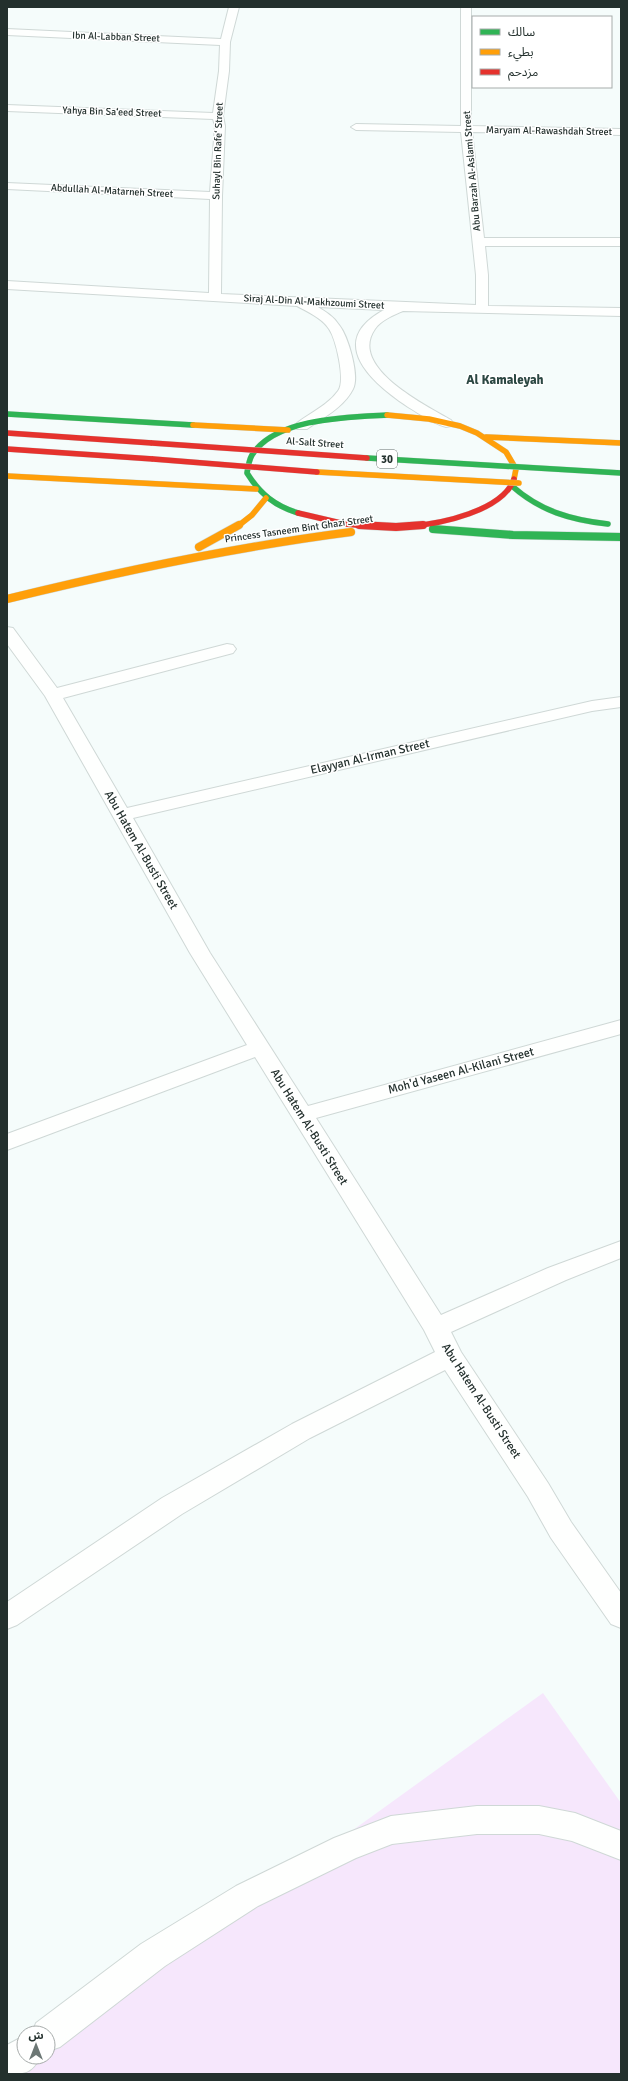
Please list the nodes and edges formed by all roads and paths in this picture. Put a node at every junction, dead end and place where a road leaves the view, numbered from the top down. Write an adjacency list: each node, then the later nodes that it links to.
1 (234, 7): 4 (street, Suhayl Bin Rafe‘ Street)
2 (466, 7): 8 (street, Abu Barzah Al-Aslami Street)
3 (7, 32): 4 (street, Ibn Al-Labban Street)
4 (225, 42): 6 (street, Suhayl Bin Rafe‘ Street)
5 (7, 108): 6 (street, Yahya Bin Sa‘eed Street)
6 (218, 116): 11 (street, Suhayl Bin Rafe‘ Street)
7 (356, 127): 8 (street, Maryam Al-Rawashdah Street)
8 (466, 129): 9 (street, Maryam Al-Rawashdah Street); 12 (street, Abu Barzah Al-Aslami Street)
9 (621, 132)
10 (7, 186): 11 (street, Abdullah Al-Matarneh Street)
11 (216, 196): 15 (street, Suhayl Bin Rafe‘ Street)
12 (479, 242): 13 (street); 18 (street, Abu Barzah Al-Aslami Street)
13 (621, 242)
14 (7, 285): 15 (street, Siraj Al-Din Al-Makhzoumi Street)
15 (215, 297): 16 (street, Siraj Al-Din Al-Makhzoumi Street)
16 (300, 303): 17 (street, Siraj Al-Din Al-Makhzoumi Street); 21 (street)
17 (402, 307): 18 (street, Siraj Al-Din Al-Makhzoumi Street); 20 (street)
18 (482, 310): 19 (street, Siraj Al-Din Al-Makhzoumi Street)
19 (621, 312)
20 (362, 352): 21 (street); 23 (street)
21 (342, 353): 24 (street)
22 (7, 414): 25 (main road)
23 (446, 423): 24 (main road); 27 (main road)
24 (302, 426): 25 (main road)
25 (288, 430): 34 (main road)
26 (7, 433): 30 (main road, Al-Salt Street / 30, bridge)
27 (486, 437): 28 (main road); 33 (main road)
28 (621, 443)
29 (7, 449): 32 (main road, 30, bridge)
30 (621, 474)
31 (7, 476): 34 (main road)
32 (529, 484)
33 (512, 486): 36 (main road); 37 (main road)
34 (256, 489): 35 (main road)
35 (266, 498): 38 (main road); 40 (main road, Princess Tasneem Bint Ghazi Street)
36 (616, 525)
37 (410, 526): 38 (main road); 39 (main road)
38 (386, 527): 40 (main road, Princess Tasneem Bint Ghazi Street)
39 (621, 537)
40 (168, 562): 41 (main road, Princess Tasneem Bint Ghazi Street)
41 (7, 599)
42 (7, 632): 44 (street, Abu Hatem Al-Busti Street)
43 (228, 649): 44 (street)
44 (53, 695): 46 (street, Abu Hatem Al-Busti Street)
45 (621, 702): 46 (street, Elayyan Al-Irman Street)
46 (120, 815): 48 (street, Abu Hatem Al-Busti Street)
47 (621, 1027): 49 (street, Moh'd Yaseen Al-Kilani Street)
48 (259, 1048): 49 (street, Abu Hatem Al-Busti Street); 50 (street)
49 (301, 1115): 52 (street, Abu Hatem Al-Busti Street)
50 (7, 1142)
51 (621, 1249): 52 (street)
52 (436, 1328): 53 (street, Abu Hatem Al-Busti Street)
53 (450, 1356): 54 (street, Abu Hatem Al-Busti Street); 55 (street)
54 (621, 1616)
55 (7, 1617)
56 (621, 1846): 57 (street)
57 (56, 2028)
58 (16, 2059): 59 (street)
59 (7, 2066)

